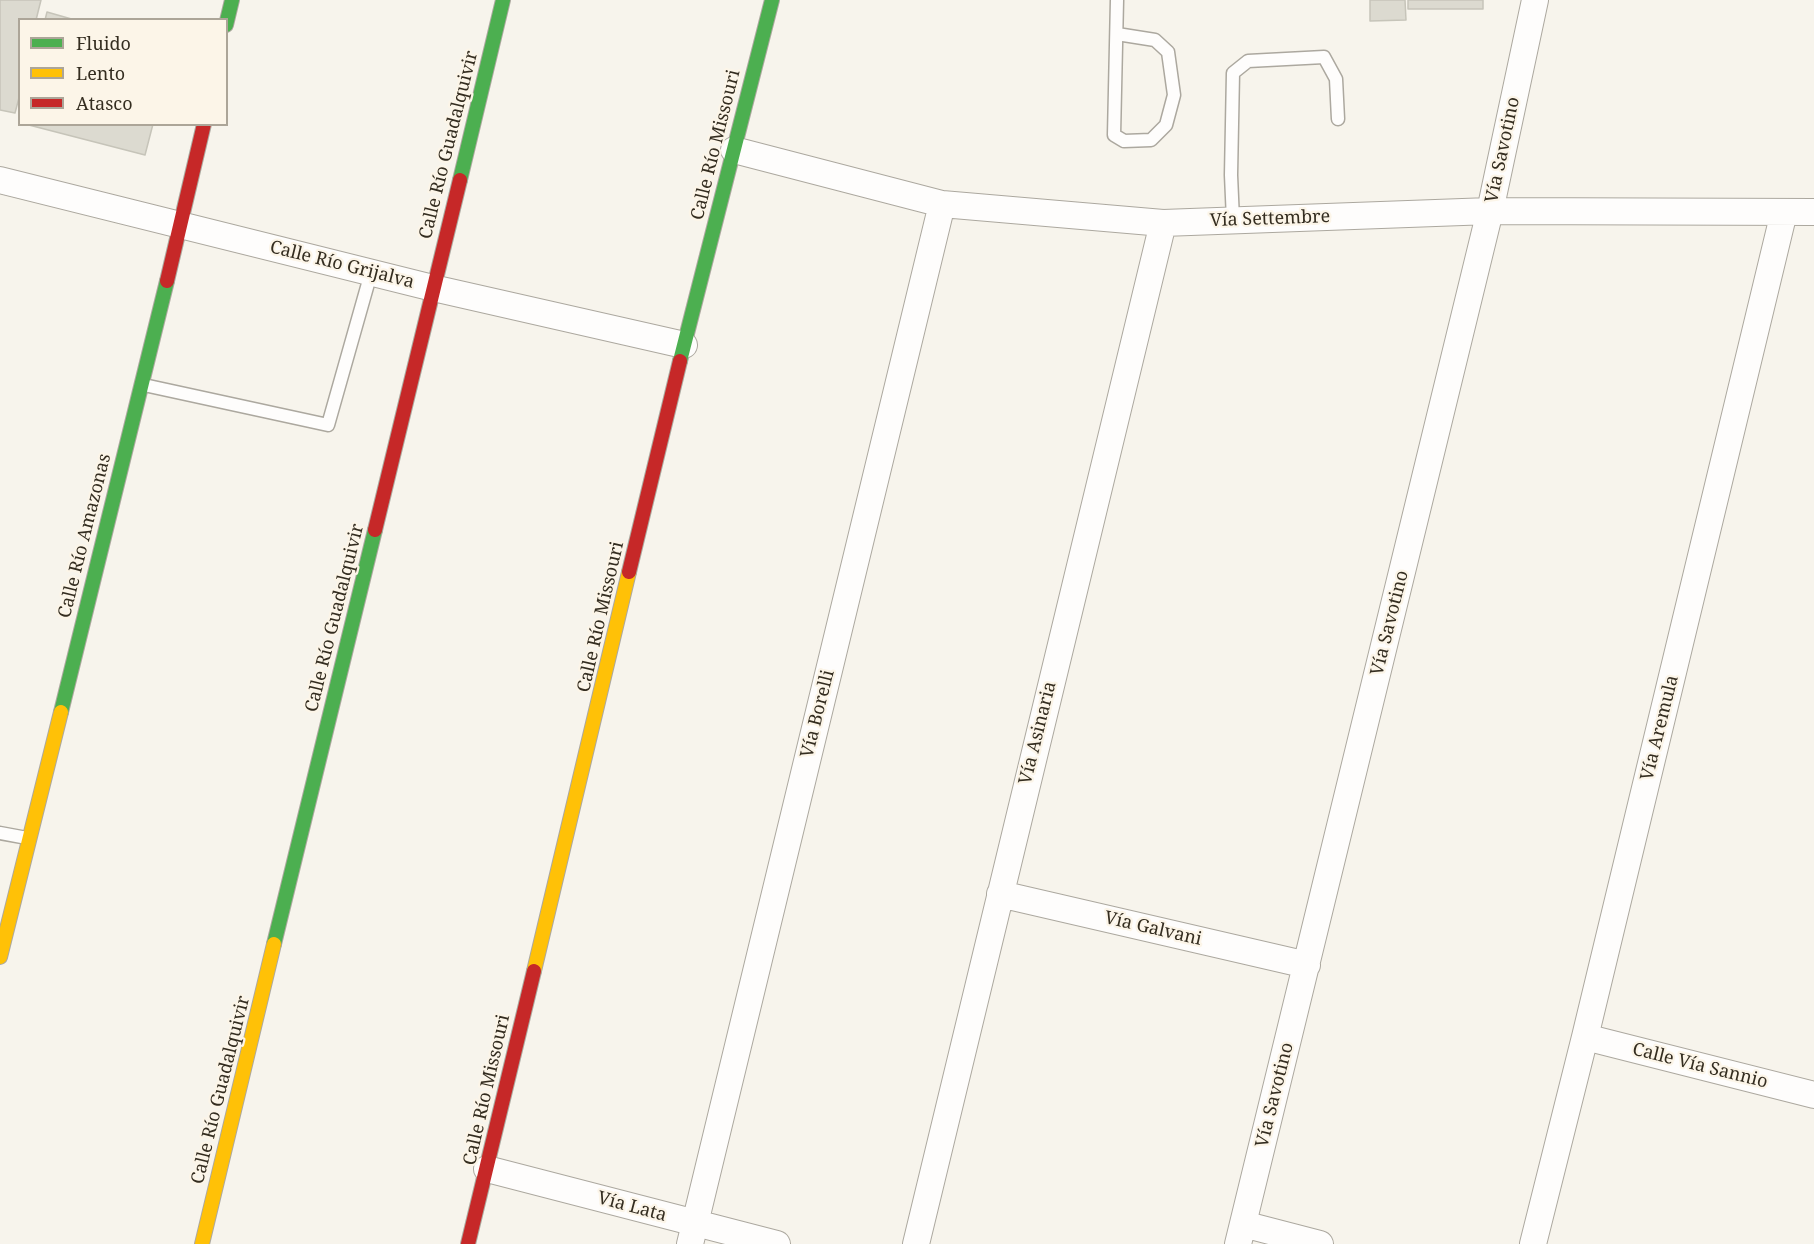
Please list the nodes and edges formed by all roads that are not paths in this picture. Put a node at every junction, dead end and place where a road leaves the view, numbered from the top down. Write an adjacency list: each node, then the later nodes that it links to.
1 (232, 0): 6 (street)
2 (503, 0): 20 (street, Calle Río Guadalquivir)
3 (772, 0): 10 (street, Calle Río Missouri)
4 (1118, 0): 7 (lane)
5 (1535, 0): 13 (street, Vía Savotino)
6 (228, 18)
7 (1117, 34): 7 (lane)
8 (1338, 119): 16 (lane)
9 (204, 126): 18 (street, Calle Río Amazonas)
10 (734, 150): 12 (street, Vía Settembre); 21 (street, Calle Río Missouri)
11 (0, 180): 18 (street, Calle Río Grijalva)
12 (942, 204): 17 (street, Vía Settembre); 31 (street, Vía Borelli)
13 (1490, 212): 14 (street, Vía Settembre); 16 (street, Vía Settembre); 27 (street, Vía Savotino)
14 (1784, 212): 15 (street, Vía Settembre); 28 (street, Vía Aremula)
15 (1814, 212)
16 (1233, 220): 17 (street, Vía Settembre)
17 (1162, 223): 25 (street, Vía Asinaria)
18 (181, 226): 19 (street, Calle Río Grijalva); 22 (street, Calle Río Amazonas)
19 (371, 273): 20 (street, Calle Río Grijalva); 22 (lane)
20 (433, 288): 21 (street, Calle Río Grijalva); 33 (street, Calle Río Guadalquivir)
21 (684, 345): 30 (street, Calle Río Missouri)
22 (141, 385): 24 (street, Calle Río Amazonas)
23 (0, 833): 24 (lane)
24 (28, 838): 26 (street, Calle Río Amazonas)
25 (1000, 894): 27 (street, Vía Galvani); 36 (street, Vía Asinaria)
26 (0, 957)
27 (1307, 965): 32 (street, Vía Savotino)
28 (1585, 1036): 29 (street, Calle Vía Sannio); 38 (street, Vía Aremula)
29 (1814, 1095)
30 (487, 1169): 31 (street, Vía Lata); 34 (street, Calle Río Missouri)
31 (692, 1234): 35 (street, Vía Lata)
32 (1241, 1234): 37 (street)
33 (202, 1244)
34 (468, 1244)
35 (777, 1244)
36 (916, 1244)
37 (1320, 1244)
38 (1533, 1244)

